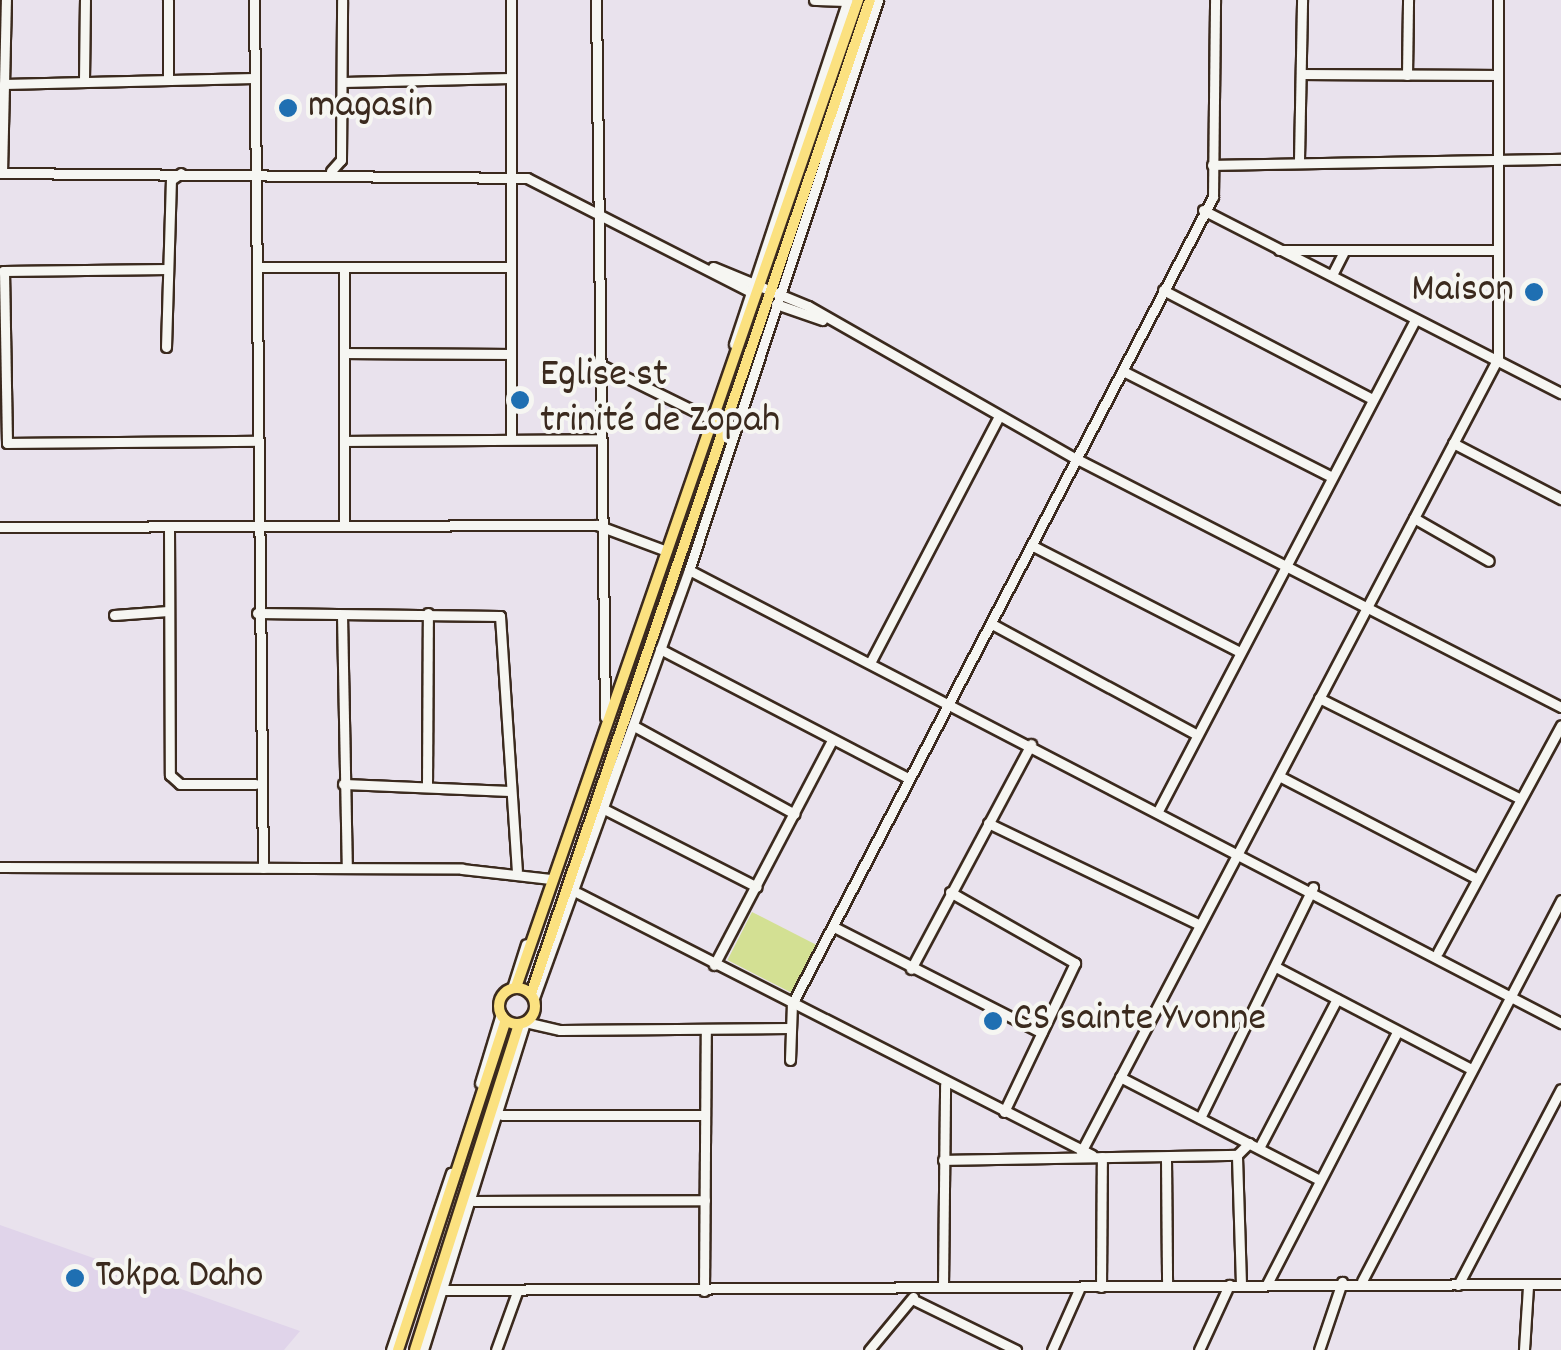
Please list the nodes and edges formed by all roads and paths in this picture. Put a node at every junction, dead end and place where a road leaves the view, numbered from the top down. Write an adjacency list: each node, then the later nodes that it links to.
1 (6, 0): 25 (street)
2 (85, 0): 23 (street)
3 (168, 0): 20 (street)
4 (254, 0): 21 (street)
5 (342, 0): 24 (street)
6 (512, 0): 22 (street)
7 (596, 0): 36 (street)
8 (814, 0): 16 (street)
9 (858, 0): 47 (main road)
10 (870, 0): 49 (main road)
11 (878, 0): 49 (street)
12 (1215, 0): 29 (street)
13 (1302, 0): 17 (street)
14 (1408, 0): 19 (street)
15 (1498, 0): 18 (street)
16 (848, 1): 47 (street)
17 (1303, 74): 19 (street); 26 (street)
18 (1498, 74): 19 (street); 27 (street)
19 (1407, 75)
20 (168, 78): 21 (street); 23 (street)
21 (254, 78): 31 (street)
22 (510, 78): 24 (street); 34 (street)
23 (84, 80): 25 (street)
24 (342, 82): 32 (street)
25 (4, 84): 33 (street)
26 (1299, 160): 27 (street); 29 (street)
27 (1498, 160): 28 (street); 39 (street)
28 (1561, 160)
29 (1212, 165): 35 (street)
30 (184, 172): 31 (street); 33 (street); 43 (street)
31 (255, 172): 32 (street); 40 (street)
32 (331, 172): 34 (street)
33 (1, 173)
34 (515, 178): 36 (street); 41 (street)
35 (1203, 210): 37 (street); 48 (street)
36 (595, 211): 42 (street); 58 (street)
37 (1276, 250): 38 (street); 46 (street)
38 (1345, 250): 39 (street); 46 (street)
39 (1498, 250): 57 (street)
40 (258, 267): 44 (street); 67 (street)
41 (510, 267): 44 (street); 56 (street)
42 (713, 267): 47 (street); 50 (street)
43 (168, 269): 45 (street); 54 (street)
44 (344, 269): 55 (street)
45 (2, 271): 67 (street)
46 (1332, 275): 52 (street)
47 (759, 281): 49 (street); 50 (main road)
48 (1163, 290): 59 (street); 61 (street)
49 (779, 291): 51 (main road); 53 (street)
50 (755, 294): 51 (street); 63 (street); 131 (main road)
51 (775, 304): 53 (street); 82 (street); 133 (main road)
52 (1415, 320): 57 (street); 61 (street)
53 (824, 321): 62 (street)
54 (166, 347)
55 (344, 353): 56 (street); 66 (street)
56 (509, 354): 64 (street)
57 (1498, 358): 60 (street); 68 (street)
58 (598, 364): 63 (street); 65 (street)
59 (1123, 370): 69 (street); 70 (street)
60 (1561, 393)
61 (1372, 400): 70 (street)
62 (999, 416): 69 (street); 92 (street)
63 (708, 418): 79 (street)
64 (511, 438): 65 (street); 66 (street)
65 (599, 439): 75 (street)
66 (344, 440): 73 (street)
67 (258, 441): 74 (street)
68 (1454, 442): 71 (street); 72 (street)
69 (1075, 458): 78 (street); 81 (street)
70 (1332, 477): 81 (street)
71 (1561, 499)
72 (1414, 518): 80 (street); 83 (street)
73 (344, 524): 74 (street); 75 (street)
74 (256, 525): 76 (street); 85 (street)
75 (598, 525): 79 (street); 96 (street)
76 (168, 526): 77 (street); 84 (street)
77 (0, 528)
78 (1033, 546): 89 (street); 91 (street)
79 (664, 550): 96 (street)
80 (1489, 561)
81 (1286, 566): 83 (street); 91 (street)
82 (689, 570): 90 (street); 92 (street)
83 (1367, 606): 93 (street); 95 (street)
84 (168, 611): 87 (street); 104 (street)
85 (257, 613): 88 (street); 104 (street)
86 (428, 613): 88 (street); 106 (street); 107 (street)
87 (114, 615)
88 (342, 615): 105 (street)
89 (992, 624): 94 (street); 99 (street)
90 (660, 650): 97 (street); 100 (street)
91 (1240, 652): 99 (street)
92 (871, 662): 94 (street)
93 (1319, 698): 102 (street); 108 (street)
94 (947, 699): 101 (street); 103 (street)
95 (1561, 707)
96 (605, 717): 119 (street)
97 (634, 726): 109 (street); 111 (street)
98 (1561, 726): 108 (street)
99 (1197, 736): 110 (street)
100 (832, 740): 103 (street); 111 (street)
101 (1031, 744): 110 (street); 112 (street)
102 (1279, 776): 113 (street); 118 (street)
103 (908, 778): 126 (street)
104 (255, 784): 115 (street)
105 (343, 784): 106 (street); 116 (street)
106 (427, 786): 107 (street)
107 (511, 791): 117 (street)
108 (1519, 798): 118 (street)
109 (606, 810): 120 (street); 122 (street)
110 (1158, 811): 113 (street)
111 (795, 814): 120 (street)
112 (988, 823): 123 (street); 125 (street)
113 (1238, 854): 121 (street); 125 (street)
114 (0, 867): 115 (street)
115 (263, 868): 116 (street)
116 (347, 868): 117 (street)
117 (517, 870): 119 (street)
118 (1476, 878): 127 (street)
119 (550, 880): 131 (street)
120 (757, 887): 128 (street)
121 (1313, 887): 127 (street); 129 (street)
122 (578, 892): 128 (street); 133 (street)
123 (950, 892): 130 (street); 142 (street)
124 (1561, 900): 132 (street)
125 (1200, 925): 145 (street)
126 (834, 927): 130 (street); 135 (street)
127 (1438, 952): 132 (street)
128 (714, 965): 135 (street)
129 (1276, 967): 134 (street); 151 (street)
130 (910, 969): 142 (street)
131 (514, 988): 133 (main road); 136 (main road)
132 (1510, 994): 138 (street); 144 (street)
133 (532, 996): 137 (main road)
134 (1336, 999): 141 (street); 152 (street)
135 (792, 1004): 139 (street); 146 (street)
136 (503, 1017): 137 (main road); 178 (main road)
137 (522, 1023): 140 (street); 150 (street); 173 (main road)
138 (1561, 1023)
139 (790, 1028): 140 (street); 143 (street)
140 (706, 1030): 149 (street)
141 (1398, 1032): 144 (street); 157 (street)
142 (1042, 1033): 148 (street)
143 (790, 1060)
144 (1471, 1069): 161 (street)
145 (1120, 1077): 151 (street); 153 (street)
146 (944, 1085): 148 (street); 156 (street)
147 (1561, 1089): 169 (street)
148 (1004, 1112): 153 (street)
149 (704, 1114): 150 (street); 158 (street)
150 (502, 1116): 159 (street)
151 (1200, 1118): 152 (street)
152 (1254, 1145): 154 (street); 157 (street)
153 (1092, 1155): 155 (street); 156 (street); 170 (street)
154 (1237, 1156): 155 (street); 165 (street)
155 (1166, 1159): 168 (street)
156 (943, 1160): 167 (street)
157 (1318, 1179): 163 (street)
158 (704, 1200): 159 (street); 174 (street)
159 (474, 1201): 173 (street)
160 (1561, 1273): 164 (street)
161 (1362, 1281): 162 (street); 169 (street)
162 (1342, 1282): 163 (street); 185 (street)
163 (1267, 1284): 165 (street)
164 (1558, 1284): 171 (street)
165 (1235, 1285): 168 (street); 177 (street)
166 (921, 1286): 167 (street); 174 (street); 176 (street)
167 (943, 1286): 172 (street)
168 (1167, 1286): 170 (street)
169 (1458, 1286): 171 (street)
170 (1101, 1287): 172 (street)
171 (1528, 1287): 186 (street)
172 (1080, 1288): 184 (street)
173 (439, 1290): 175 (street); 179 (main road); 180 (street)
174 (704, 1291): 175 (street)
175 (517, 1292): 181 (street)
176 (912, 1299): 182 (street); 183 (street)
177 (1201, 1349)
178 (394, 1350)
179 (415, 1350)
180 (424, 1350)
181 (496, 1350)
182 (869, 1350)
183 (1016, 1350)
184 (1052, 1350)
185 (1319, 1350)
186 (1524, 1350)

